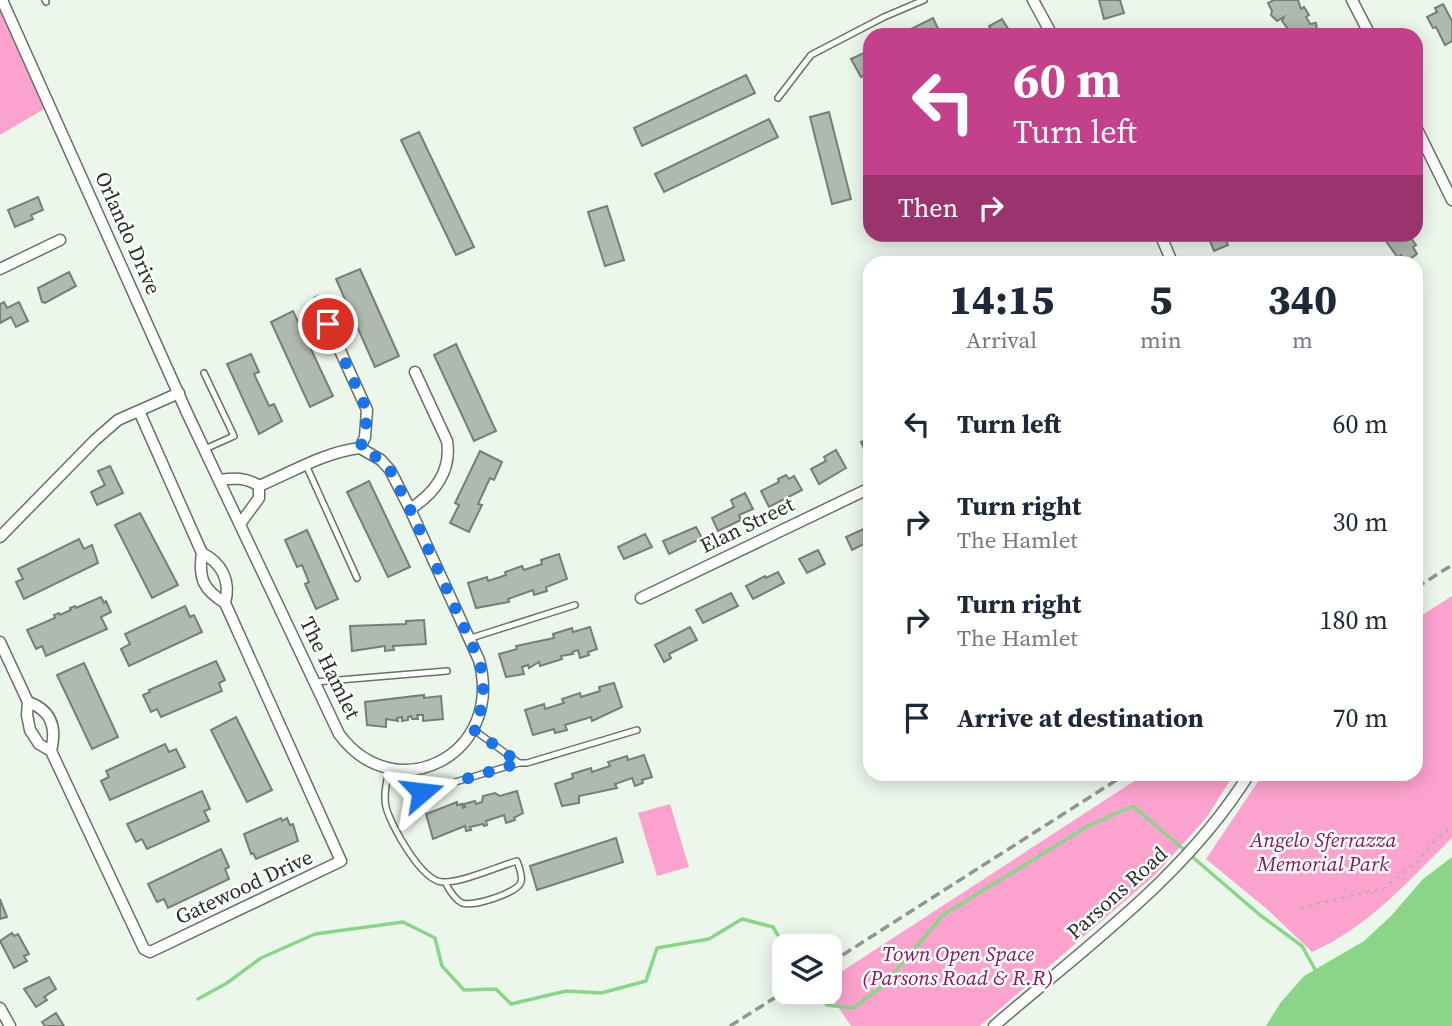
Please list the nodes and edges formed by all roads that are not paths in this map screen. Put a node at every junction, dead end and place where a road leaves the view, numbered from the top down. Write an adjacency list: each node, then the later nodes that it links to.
1 (2, 0): 15 (street, Orlando Drive)
2 (924, 0): 7 (lane)
3 (1033, 0): 5 (street)
4 (1352, 0): 6 (street)
5 (1048, 28)
6 (1366, 28)
7 (778, 98)
8 (1423, 141): 9 (street)
9 (1452, 200)
10 (60, 240): 11 (street)
11 (0, 268)
12 (318, 302): 17 (street)
13 (415, 372): 23 (street)
14 (204, 373): 18 (lane)
15 (178, 393): 16 (street); 18 (street, Orlando Drive)
16 (139, 411): 25 (street); 26 (street, Gatewood Drive)
17 (360, 448): 19 (street); 23 (street)
18 (205, 449): 20 (street, Orlando Drive)
19 (306, 465): 21 (street); 27 (lane)
20 (219, 481): 21 (street); 24 (street, The Hamlet)
21 (259, 486): 24 (street)
22 (863, 491): 28 (street, Elan Street)
23 (410, 509): 31 (street)
24 (240, 524): 34 (street, The Hamlet)
25 (0, 537)
26 (202, 553): 29 (street, Gatewood Drive); 29 (street, Gatewood Drive)
27 (357, 578)
28 (641, 598)
29 (225, 603): 38 (street, Gatewood Drive)
30 (575, 605): 31 (lane)
31 (468, 639): 36 (street)
32 (0, 642): 35 (street, Gatewood Drive)
33 (447, 671): 34 (lane)
34 (315, 682): 40 (street, The Hamlet)
35 (28, 702): 38 (street, Gatewood Drive); 38 (street, Gatewood Drive)
36 (474, 730): 39 (lane); 40 (street)
37 (636, 730): 39 (lane)
38 (51, 751)
39 (519, 763): 42 (lane)
40 (389, 769): 43 (lane)
41 (1244, 781): 46 (street, Parsons Road)
42 (422, 792)
43 (445, 882): 43 (lane)
44 (0, 1008): 45 (street)
45 (10, 1026)
46 (994, 1026)

